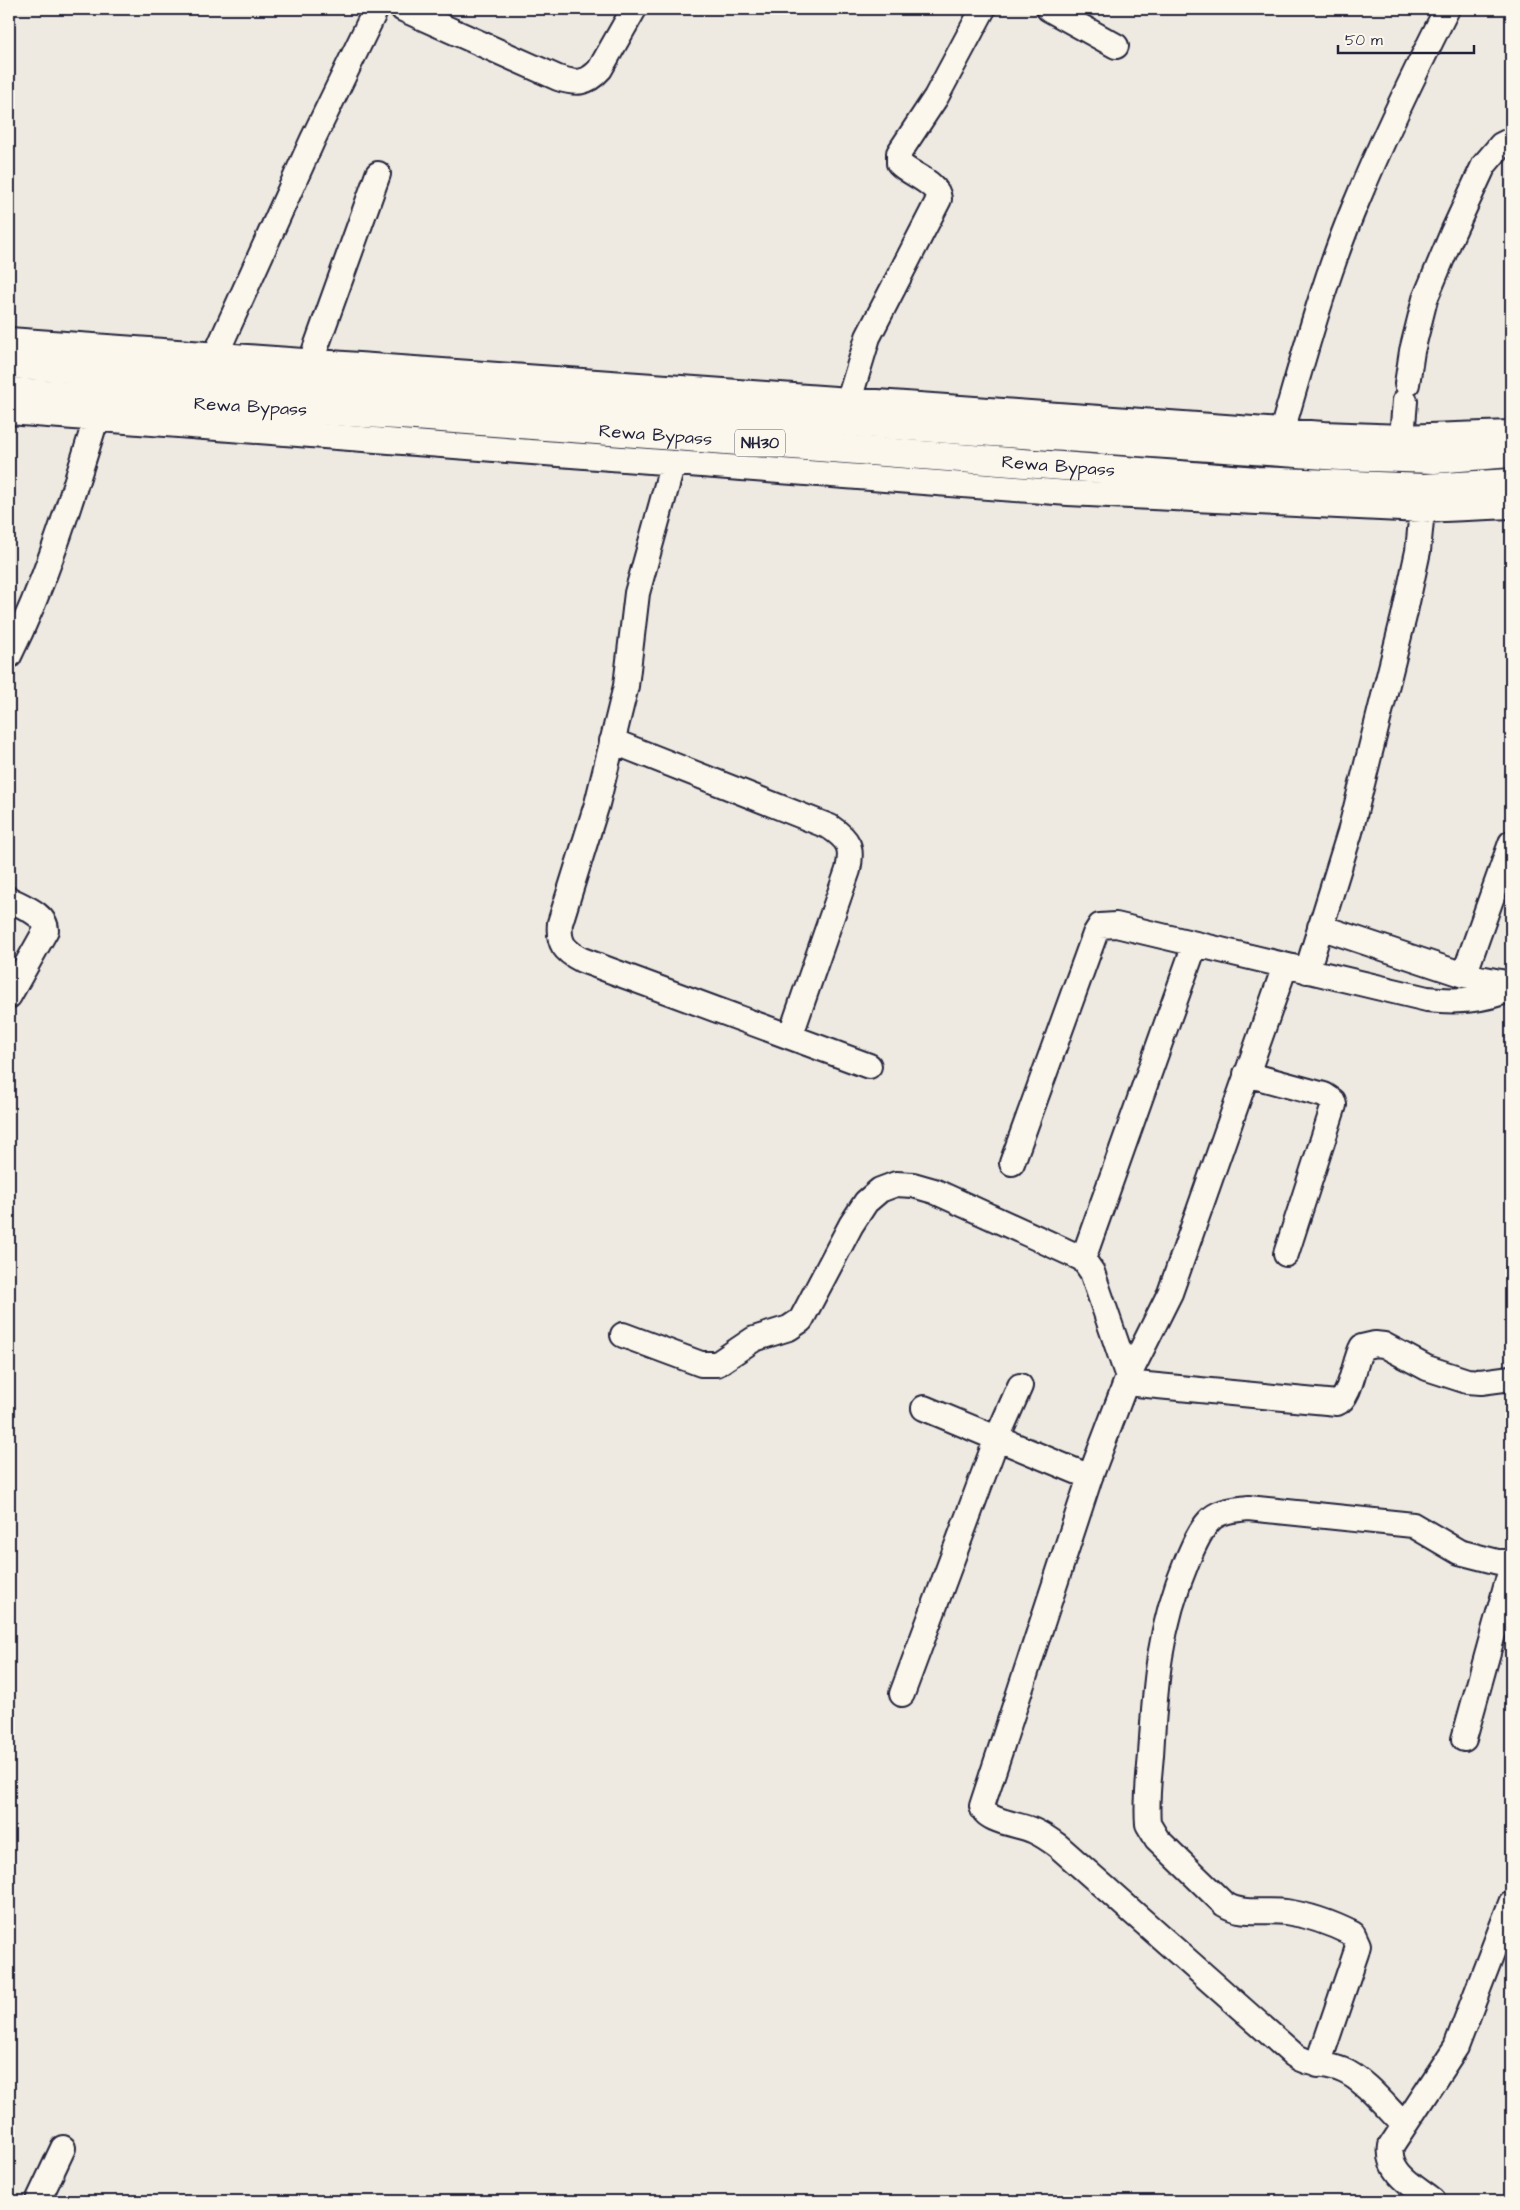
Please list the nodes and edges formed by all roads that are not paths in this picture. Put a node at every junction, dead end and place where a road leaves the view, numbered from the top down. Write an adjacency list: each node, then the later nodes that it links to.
1 (376, 9): 11 (street)
2 (404, 9): 3 (street)
3 (634, 9)
4 (983, 9): 15 (street)
5 (1049, 9): 7 (street)
6 (1447, 9): 18 (street)
7 (1116, 46)
8 (1511, 140): 20 (street)
9 (378, 174): 12 (street)
10 (9, 340): 11 (street)
11 (216, 354): 12 (street)
12 (311, 362): 15 (street)
13 (9, 364): 21 (highway, Rewa Bypass / NH30)
14 (9, 392): 23 (highway, Rewa Bypass / NH30)
15 (849, 400): 18 (street)
16 (9, 412): 17 (street)
17 (96, 419): 22 (street); 26 (street)
18 (1282, 431): 20 (street)
19 (1511, 434): 20 (street)
20 (1402, 437)
21 (1511, 453)
22 (673, 463): 25 (street); 27 (street)
23 (1511, 483)
24 (1511, 506): 25 (street)
25 (1422, 510): 30 (street)
26 (9, 656)
27 (612, 741): 37 (street); 37 (street)
28 (1511, 844): 33 (street)
29 (9, 899): 36 (street)
30 (1320, 927): 32 (street); 33 (street)
31 (1195, 944): 32 (street); 40 (street); 42 (street)
32 (1296, 968): 35 (street); 39 (street)
33 (1464, 975): 34 (street)
34 (1511, 984)
35 (1511, 989)
36 (9, 996)
37 (790, 1037): 38 (street)
38 (868, 1066)
39 (1246, 1074): 41 (street); 45 (street)
40 (1012, 1163)
41 (1286, 1254)
42 (1084, 1259): 43 (street); 45 (street)
43 (622, 1335)
44 (1511, 1378): 45 (street)
45 (1127, 1380): 49 (street)
46 (1020, 1386): 48 (street)
47 (924, 1408): 48 (street)
48 (997, 1438): 49 (street); 52 (street)
49 (1090, 1477): 55 (street)
50 (1511, 1562): 55 (street)
51 (1511, 1569): 53 (street)
52 (902, 1694)
53 (1464, 1739)
54 (1511, 1904): 56 (street)
55 (1318, 2065): 56 (street)
56 (1403, 2124): 59 (street)
57 (63, 2148): 58 (street)
58 (38, 2201)
59 (1433, 2201)

